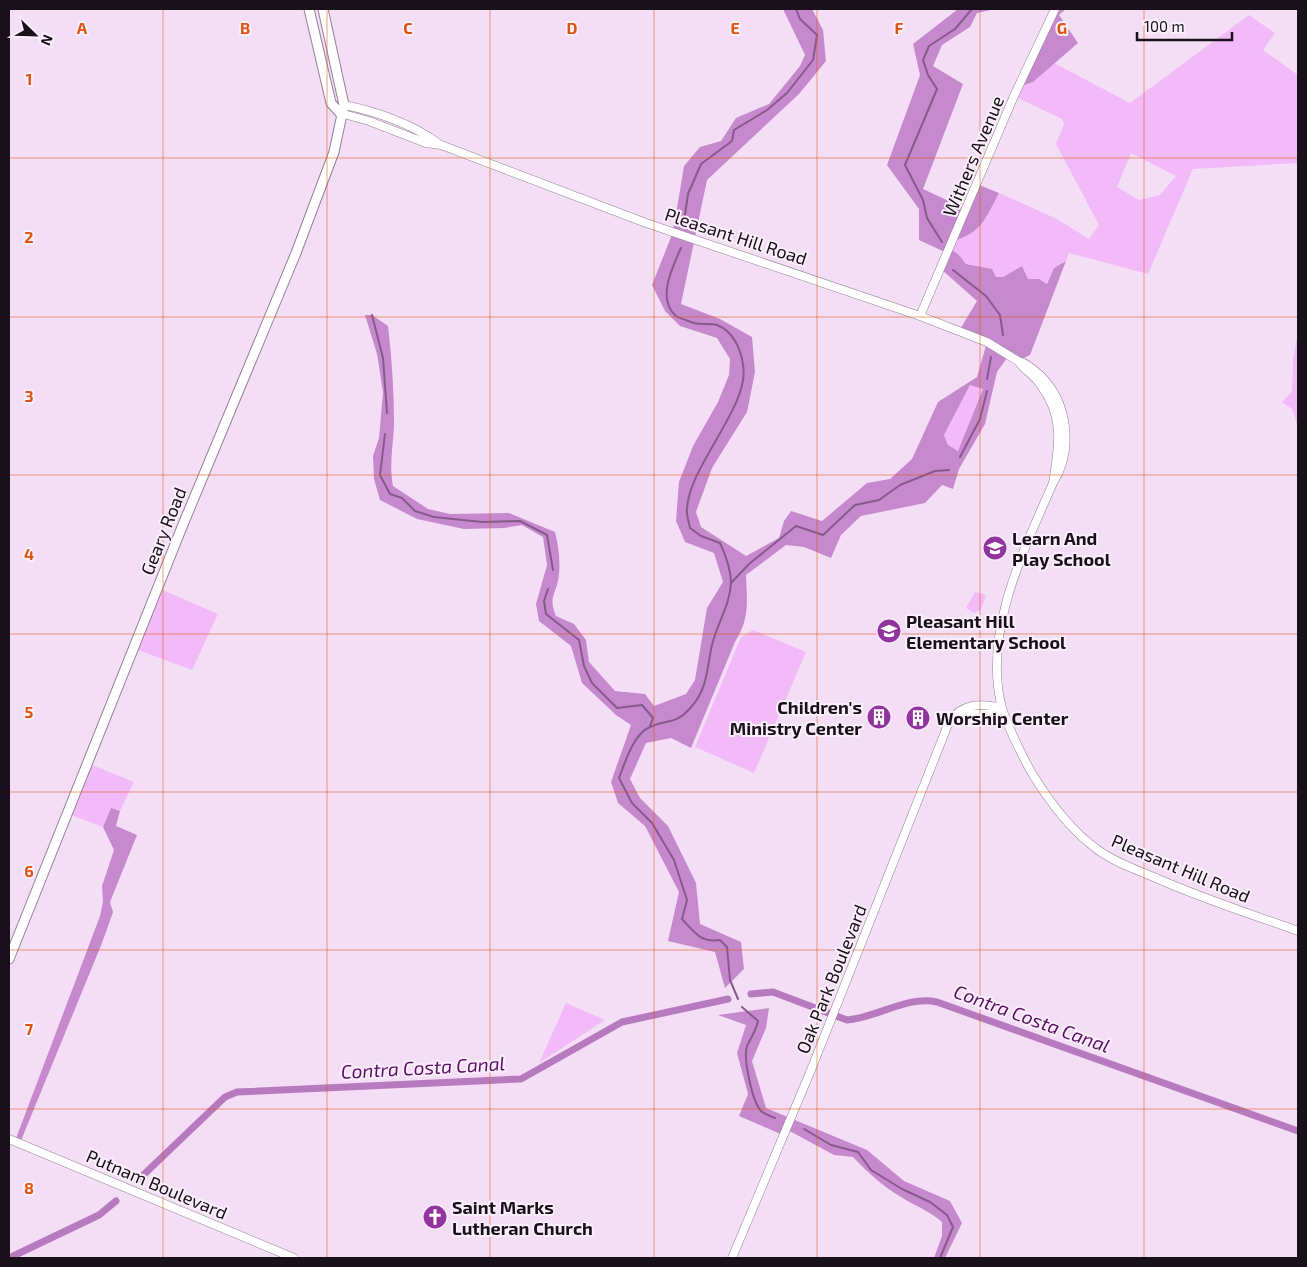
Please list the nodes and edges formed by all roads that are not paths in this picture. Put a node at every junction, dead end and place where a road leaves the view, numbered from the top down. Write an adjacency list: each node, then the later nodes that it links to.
1 (310, 9): 4 (main road)
2 (323, 9): 4 (main road, Geary Road)
3 (1055, 9): 5 (street, Withers Avenue)
4 (342, 109): 5 (street, Pleasant Hill Road); 8 (main road, Geary Road)
5 (920, 316): 6 (street, Pleasant Hill Road)
6 (1002, 708): 7 (street, Pleasant Hill Road); 11 (street, Oak Park Boulevard)
7 (1298, 932)
8 (9, 959)
9 (9, 1138): 10 (street, Putnam Boulevard)
10 (294, 1258)
11 (732, 1258)

